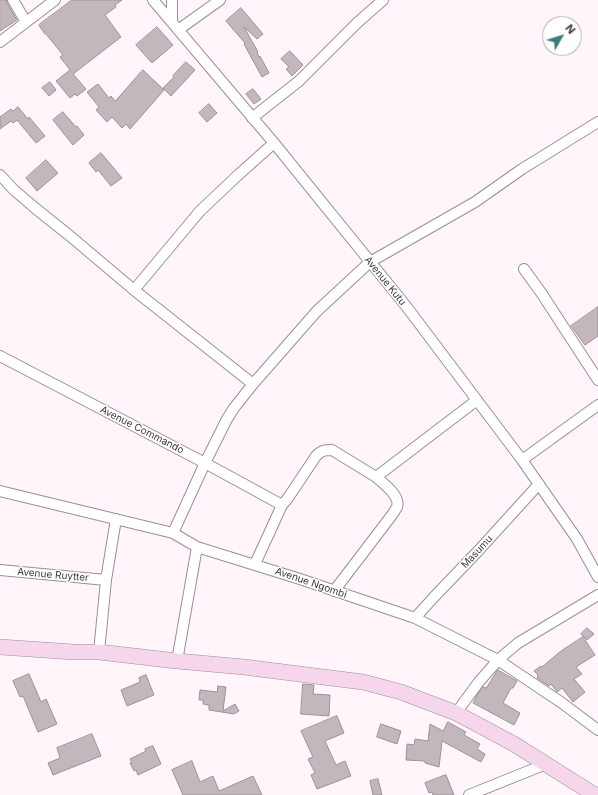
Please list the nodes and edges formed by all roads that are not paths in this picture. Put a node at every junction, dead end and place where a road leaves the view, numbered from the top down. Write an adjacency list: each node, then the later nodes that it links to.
1 (12, 0): 7 (street)
2 (55, 0): 7 (street)
3 (153, 0): 8 (street, Avenue Kutu)
4 (172, 0): 8 (street)
5 (220, 0): 8 (street)
6 (383, 0): 10 (street)
7 (26, 22): 9 (street)
8 (175, 26): 10 (street, Avenue Kutu)
9 (0, 42)
10 (252, 118): 12 (street, Avenue Kutu)
11 (598, 122): 14 (street)
12 (274, 143): 14 (street, Avenue Kutu); 16 (street)
13 (0, 175): 16 (street)
14 (370, 262): 19 (street); 20 (street, Avenue Kutu)
15 (524, 269): 18 (street)
16 (134, 290): 19 (street)
17 (0, 356): 23 (street, Avenue Commando)
18 (598, 380)
19 (253, 384): 23 (street)
20 (477, 400): 22 (street, Avenue Kutu); 24 (street)
21 (598, 405): 22 (street)
22 (522, 460): 25 (street, Avenue Kutu)
23 (205, 463): 27 (street, Avenue Commando); 29 (street)
24 (376, 477): 27 (street); 35 (street)
25 (539, 484): 33 (street, Avenue Kutu); 37 (street, Masumu)
26 (0, 491): 28 (street, Avenue Ngombi)
27 (282, 506): 31 (street)
28 (116, 519): 29 (street, Avenue Ngombi); 34 (street)
29 (173, 533): 30 (street, Avenue Ngombi)
30 (197, 546): 31 (street, Avenue Ngombi); 41 (street)
31 (255, 564): 35 (street, Avenue Ngombi)
32 (0, 570): 34 (street, Avenue Ruytter)
33 (598, 577)
34 (106, 580): 39 (street)
35 (334, 591): 37 (street, Avenue Ngombi)
36 (598, 595): 40 (street)
37 (415, 618): 40 (street, Avenue Ngombi)
38 (0, 647): 39 (main road)
39 (99, 652): 41 (main road)
40 (498, 660): 42 (street); 43 (street, Avenue Ngombi)
41 (177, 661): 42 (main road)
42 (456, 713): 44 (main road)
43 (598, 730)
44 (546, 764): 45 (street); 46 (main road)
45 (469, 795)
46 (595, 795)

